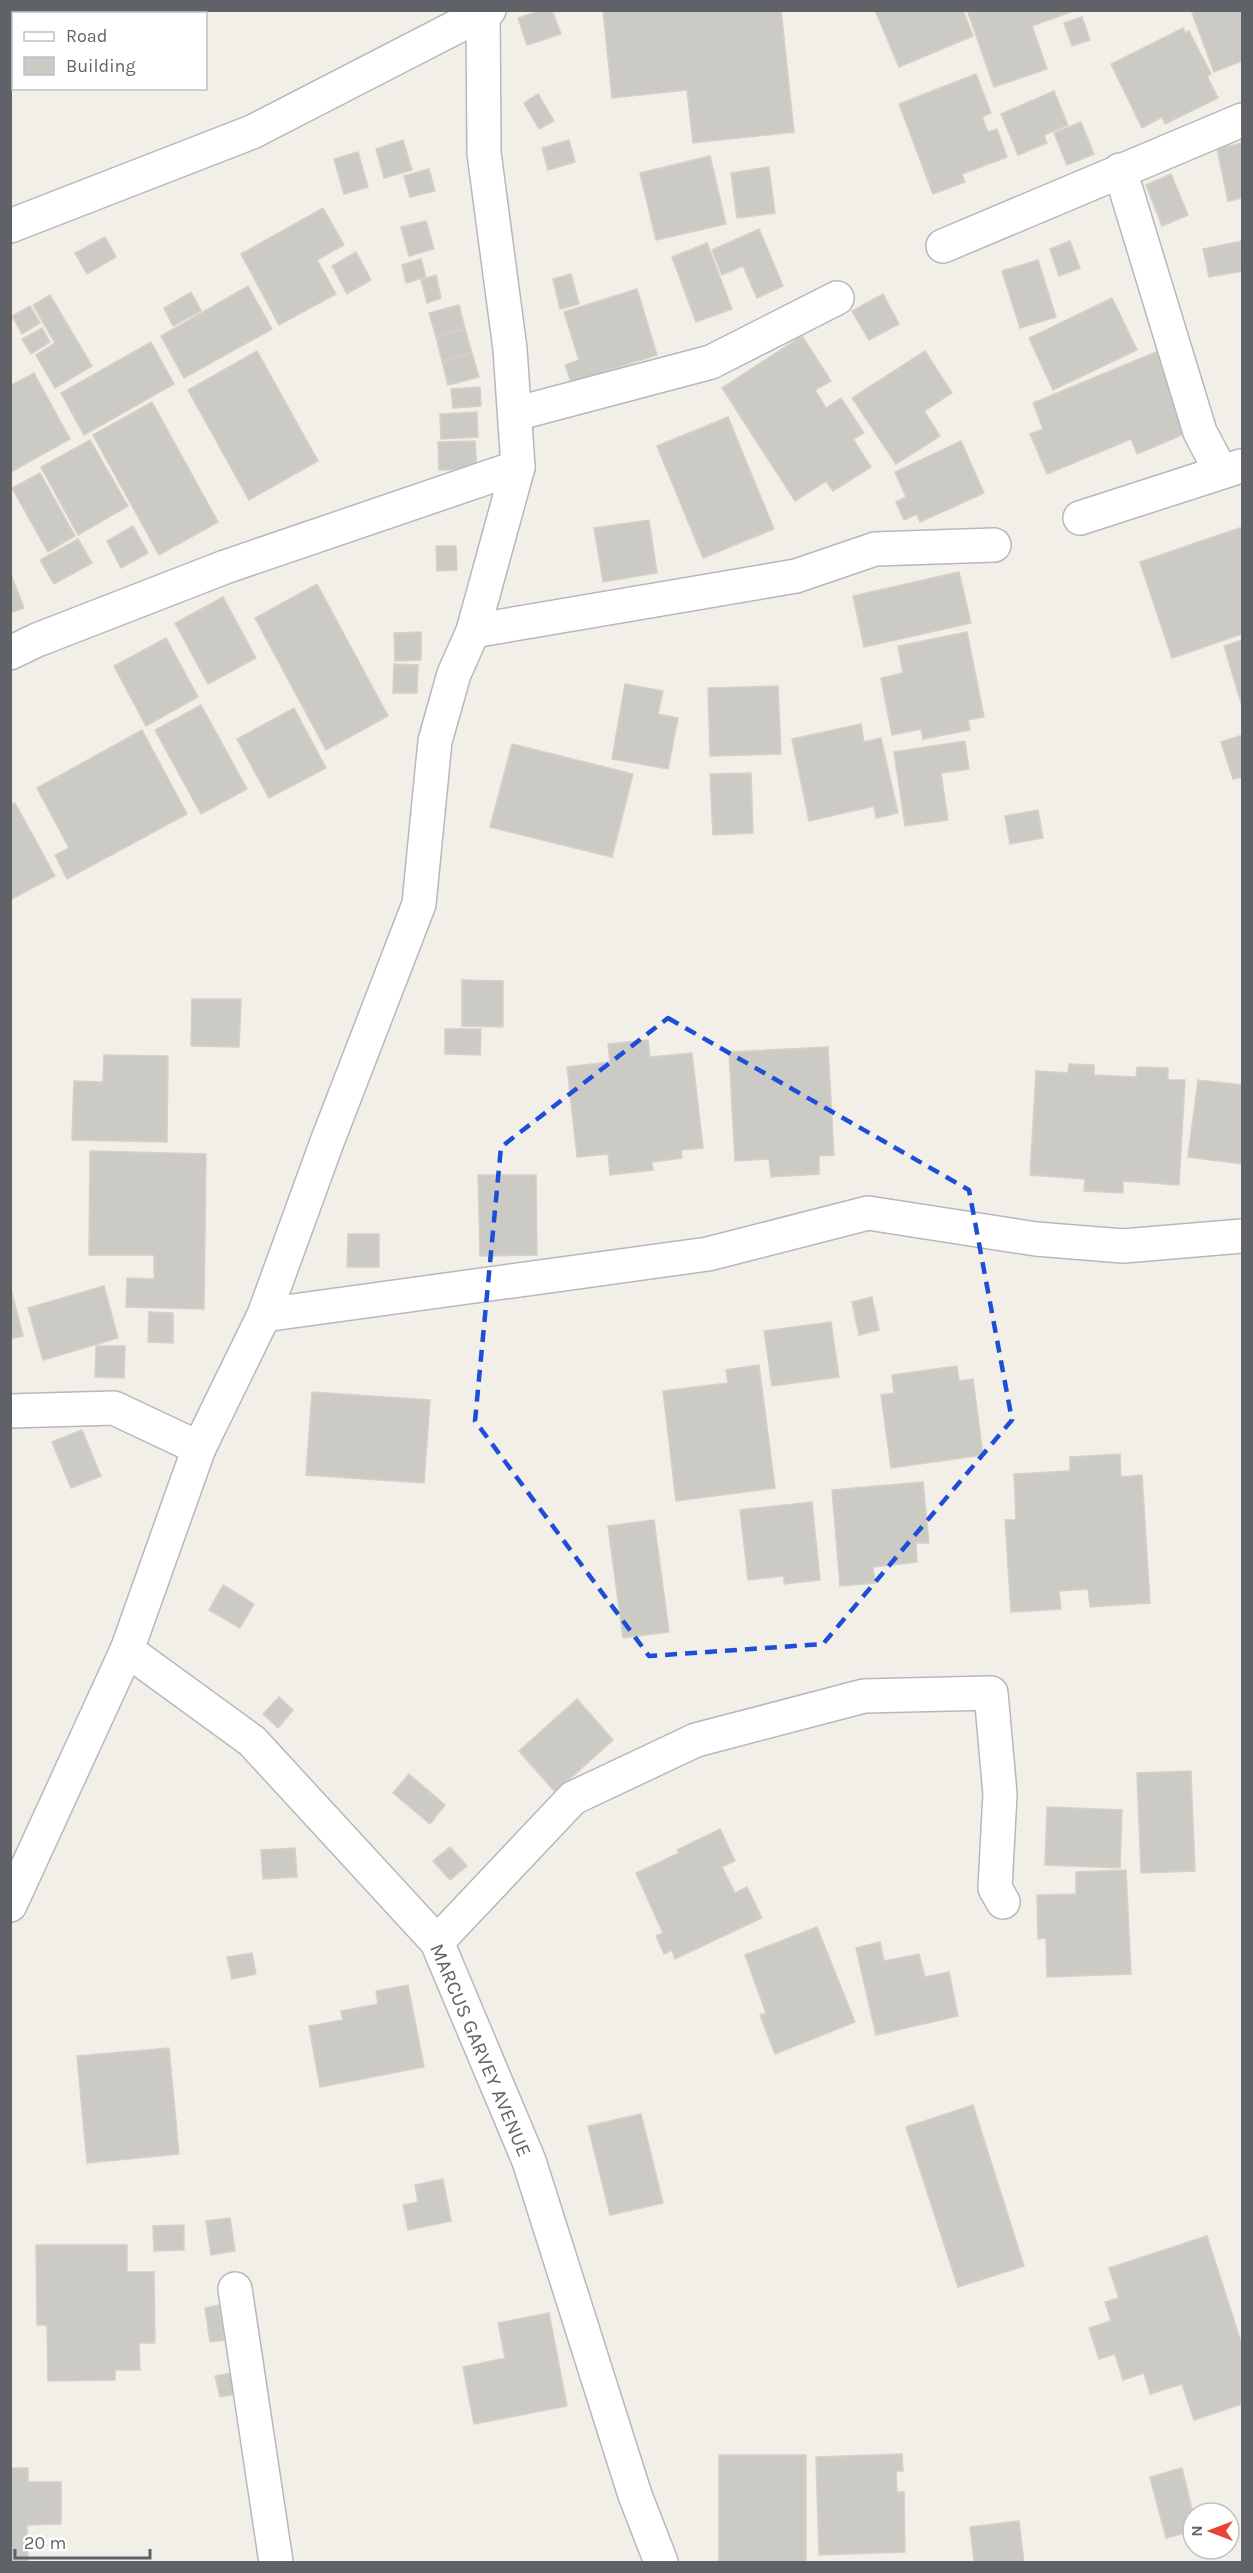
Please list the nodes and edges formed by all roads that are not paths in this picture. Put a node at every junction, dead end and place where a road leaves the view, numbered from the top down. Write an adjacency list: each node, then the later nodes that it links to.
1 (485, 11): 4 (street); 7 (street)
2 (1242, 120): 3 (street)
3 (1120, 170): 5 (street); 9 (street)
4 (10, 226)
5 (943, 246)
6 (837, 298): 7 (street)
7 (515, 414): 8 (street)
8 (518, 467): 12 (street); 13 (street)
9 (1232, 469): 10 (street)
10 (1080, 518)
11 (993, 545): 12 (street)
12 (473, 631): 15 (street)
13 (10, 653)
14 (1242, 1236): 15 (street)
15 (264, 1315): 17 (street)
16 (10, 1411): 17 (street)
17 (199, 1448): 18 (street)
18 (127, 1650): 20 (street); 21 (street, MARCUS GARVEY AVENUE)
19 (1003, 1902): 21 (street)
20 (10, 1905)
21 (437, 1942): 24 (street, MARCUS GARVEY AVENUE)
22 (235, 2289): 23 (street)
23 (276, 2562)
24 (661, 2562)

